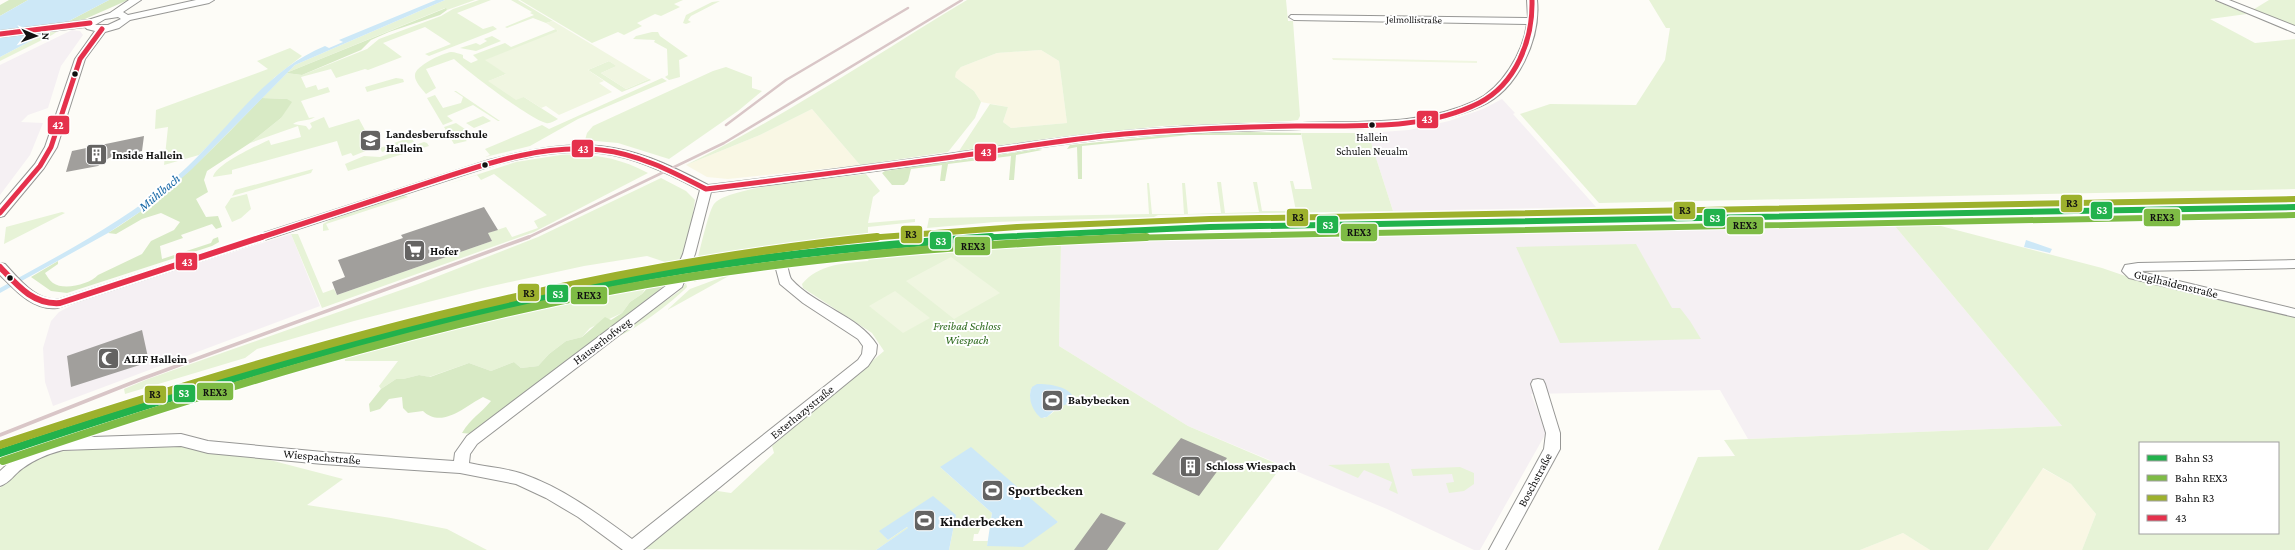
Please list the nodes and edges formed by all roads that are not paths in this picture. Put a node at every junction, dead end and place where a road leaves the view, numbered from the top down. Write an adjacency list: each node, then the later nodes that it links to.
1 (136, 0): 5 (street)
2 (209, 0): 7 (street)
3 (1532, 0): 8 (street)
4 (2221, 0): 11 (street)
5 (114, 14): 7 (street); 9 (street)
6 (1294, 17): 8 (street, Jelmollistraße)
7 (127, 18): 10 (street)
8 (1533, 22): 13 (street)
9 (90, 23): 10 (street); 12 (street)
10 (102, 28): 14 (street)
11 (2295, 30)
12 (0, 34)
13 (702, 187): 16 (street); 20 (street, Hauserhofweg)
14 (0, 213)
15 (2295, 264): 18 (street, Guglhaidenstraße)
16 (0, 267)
17 (782, 269): 22 (street, Esterhazystraße)
18 (2295, 313)
19 (1538, 384): 23 (street, Boschstraße)
20 (460, 467): 21 (street, Wiespachstraße); 22 (street, Wiespachstraße)
21 (0, 480)
22 (634, 549)
23 (1497, 550)

